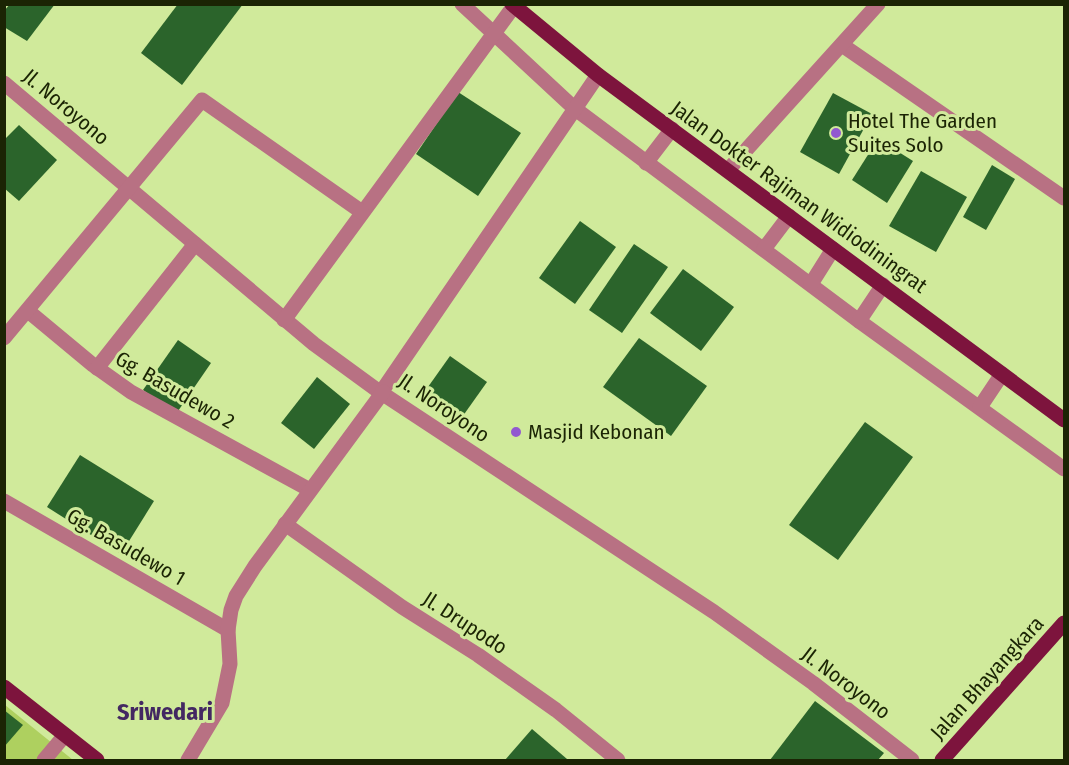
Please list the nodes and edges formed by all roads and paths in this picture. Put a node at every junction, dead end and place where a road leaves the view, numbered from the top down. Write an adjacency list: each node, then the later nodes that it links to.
1 (462, 4): 4 (street)
2 (878, 4): 5 (street)
3 (513, 5): 4 (street); 6 (main road, Jalan Dokter Rajiman Widiodiningrat)
4 (494, 33): 8 (street); 14 (street)
5 (842, 45): 11 (street); 13 (street)
6 (598, 75): 8 (street); 9 (main road, Jalan Dokter Rajiman Widiodiningrat)
7 (4, 83): 12 (street, Jl. Noroyono)
8 (574, 108): 10 (street); 27 (street)
9 (672, 129): 10 (street); 11 (main road, Jalan Dokter Rajiman Widiodiningrat)
10 (646, 164): 17 (street)
11 (728, 170): 15 (main road, Jalan Dokter Rajiman Widiodiningrat)
12 (131, 187): 14 (street); 16 (street, Jl. Noroyono); 21 (street)
13 (1065, 198)
14 (362, 212): 22 (street)
15 (789, 216): 17 (street); 18 (main road, Jalan Dokter Rajiman Widiodiningrat)
16 (195, 244): 22 (street, Jl. Noroyono); 25 (street)
17 (764, 249): 19 (street)
18 (833, 249): 19 (street); 20 (main road, Jalan Dokter Rajiman Widiodiningrat)
19 (811, 284): 23 (street)
20 (883, 285): 23 (street); 26 (main road, Jalan Dokter Rajiman Widiodiningrat)
21 (28, 311): 24 (street); 25 (street, Gg. Basudewo 2)
22 (284, 320): 27 (street, Jl. Noroyono)
23 (859, 321): 28 (street)
24 (4, 338)
25 (97, 368): 31 (street, Gg. Basudewo 2)
26 (1002, 374): 28 (street); 29 (main road, Jalan Dokter Rajiman Widiodiningrat)
27 (382, 392): 31 (street); 42 (street, Jl. Noroyono)
28 (980, 407): 30 (street)
29 (1065, 420)
30 (1065, 469)
31 (310, 490): 33 (street)
32 (4, 501): 35 (street, Gg. Basudewo 1)
33 (285, 524): 35 (street); 41 (street, Jl. Drupodo)
34 (1065, 623): 43 (main road, Jalan Bhayangkara)
35 (228, 630): 40 (street)
36 (4, 687): 37 (main road)
37 (65, 735): 38 (street); 39 (main road)
38 (44, 760)
39 (97, 760)
40 (188, 760)
41 (618, 760)
42 (912, 760)
43 (942, 760)

